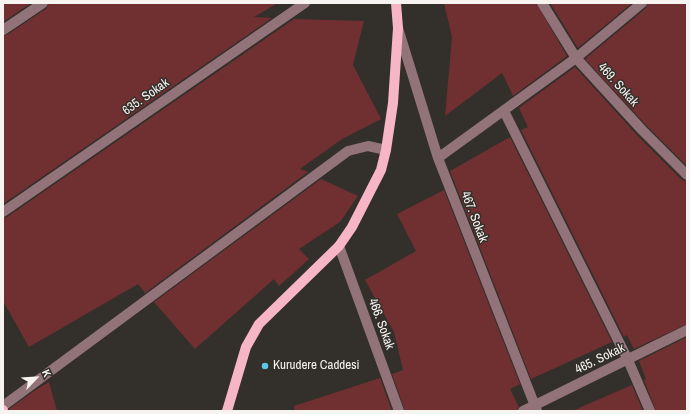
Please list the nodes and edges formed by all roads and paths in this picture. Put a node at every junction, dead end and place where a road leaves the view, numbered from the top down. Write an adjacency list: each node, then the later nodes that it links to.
1 (43, 3): 7 (street)
2 (305, 3): 13 (street, 635. Sokak)
3 (396, 3): 6 (main road)
4 (542, 3): 8 (street, 469. Sokak)
5 (642, 3): 8 (street)
6 (398, 28): 10 (main road); 11 (street, 467. Sokak)
7 (3, 29)
8 (576, 58): 9 (street); 12 (street, 469. Sokak)
9 (504, 111): 11 (street); 16 (street)
10 (386, 150): 14 (main road); 17 (street)
11 (438, 158): 18 (street, 467. Sokak)
12 (687, 174)
13 (3, 212)
14 (339, 246): 19 (main road); 20 (street, 466. Sokak)
15 (687, 330): 16 (street, 465. Sokak)
16 (628, 360): 18 (street, 465. Sokak); 22 (street)
17 (3, 406)
18 (535, 408): 21 (street, 465. Sokak)
19 (227, 411)
20 (399, 411)
21 (523, 411)
22 (650, 411)

